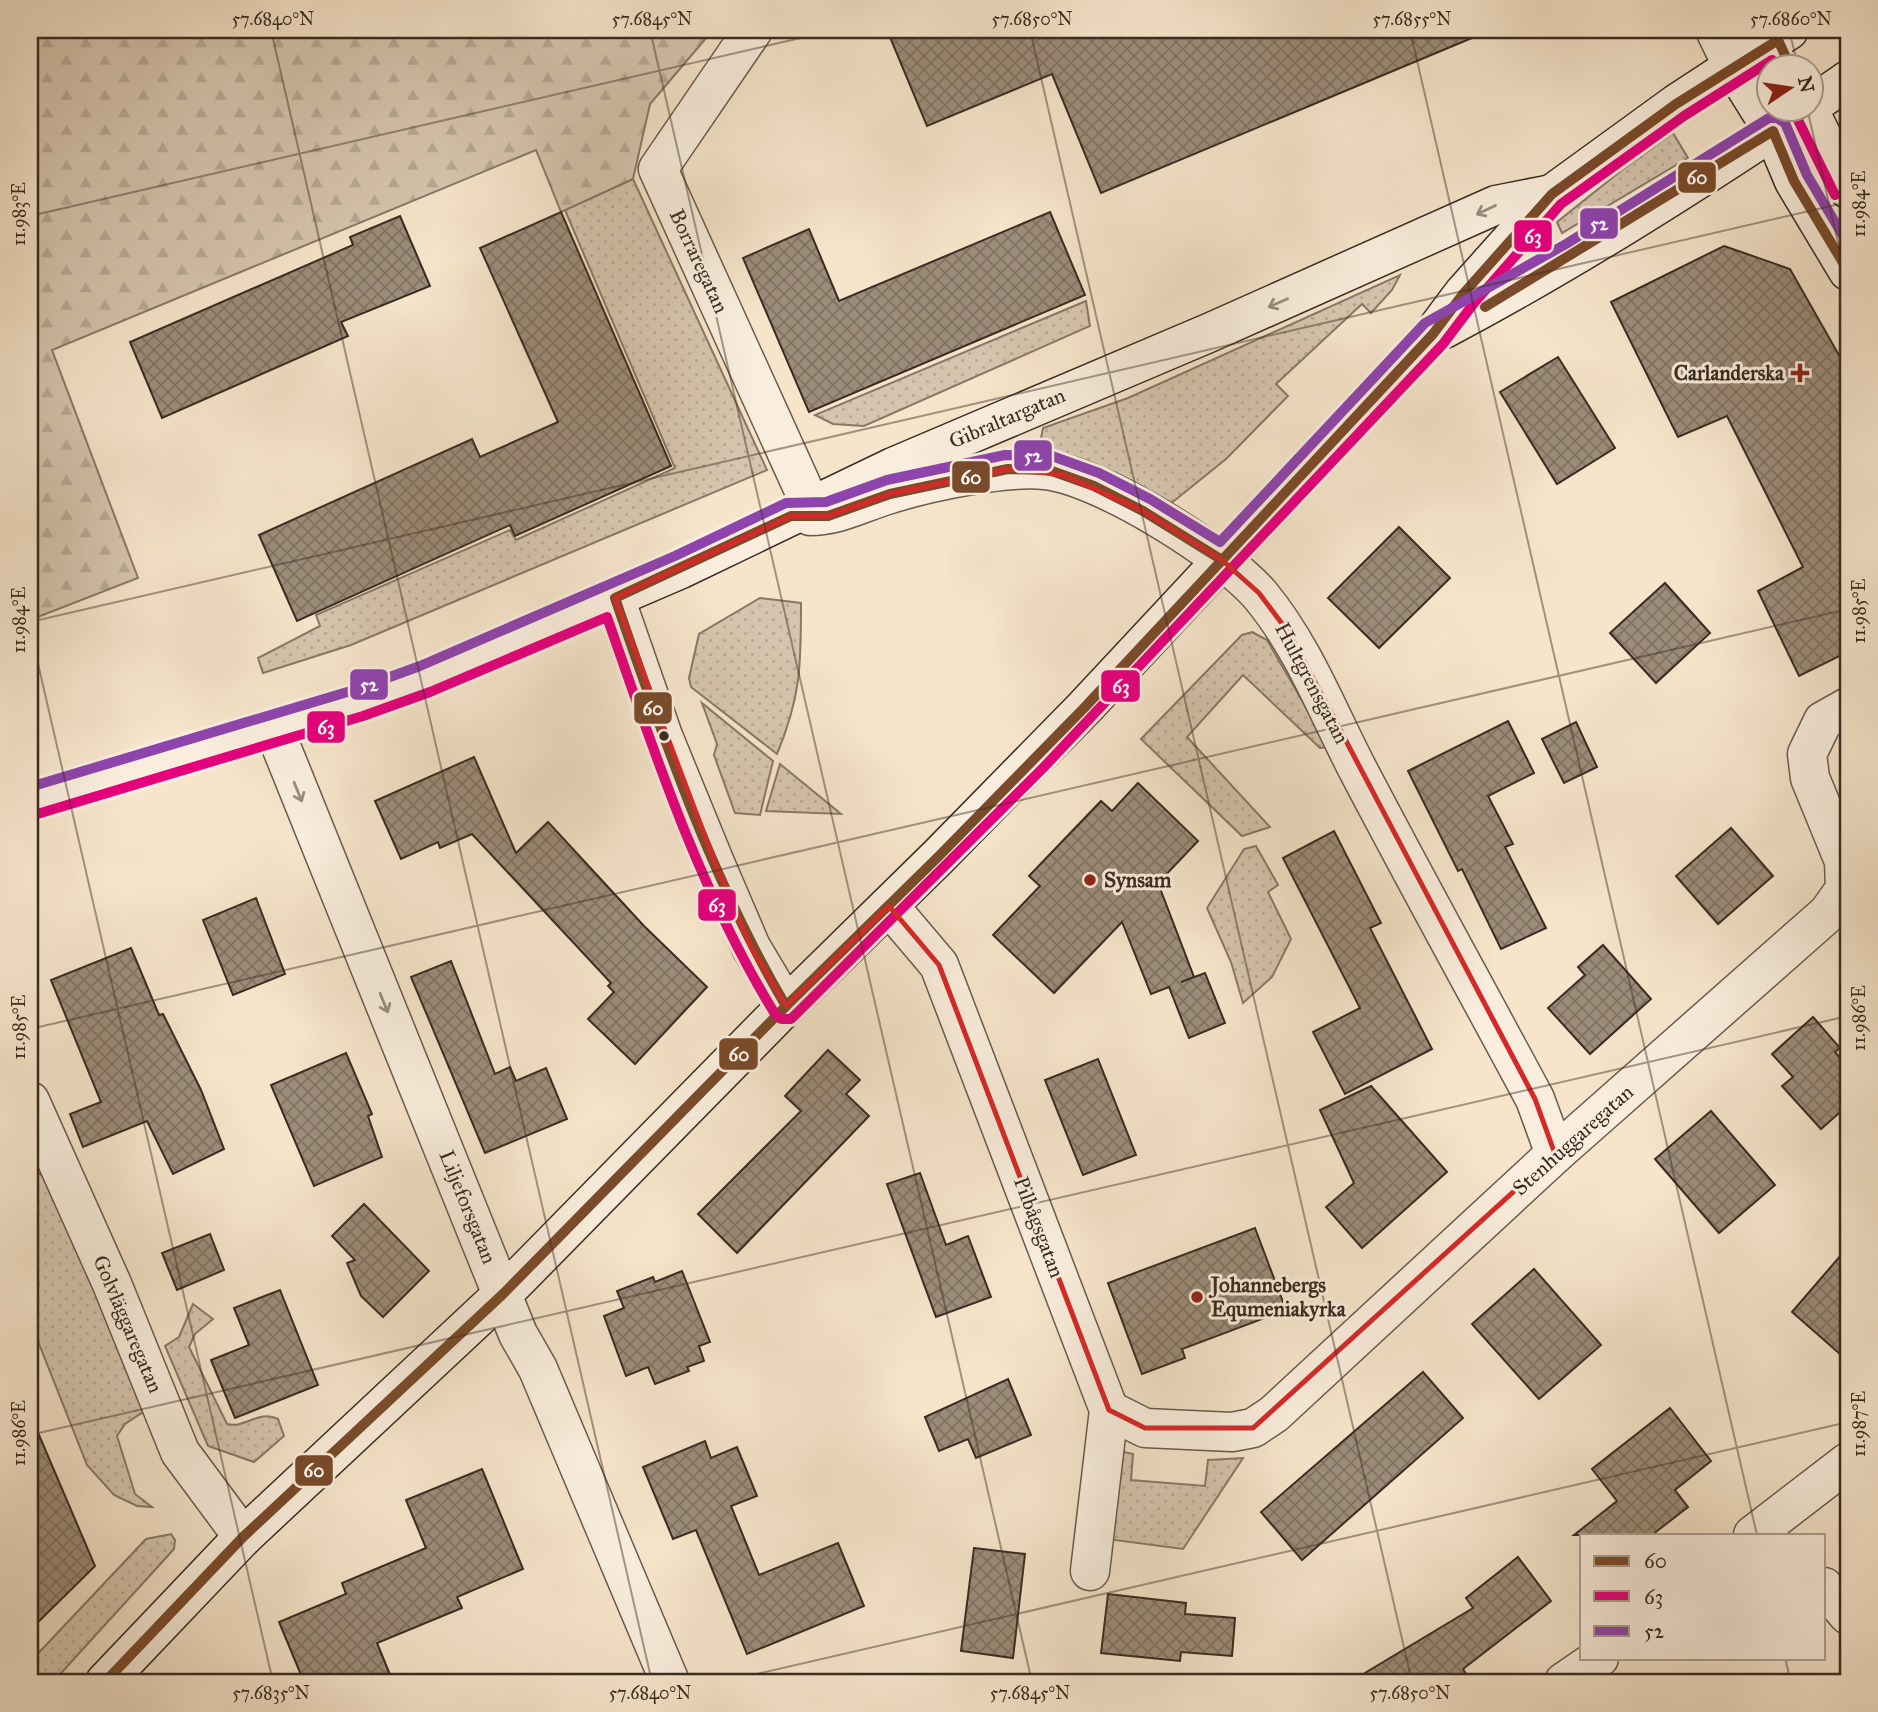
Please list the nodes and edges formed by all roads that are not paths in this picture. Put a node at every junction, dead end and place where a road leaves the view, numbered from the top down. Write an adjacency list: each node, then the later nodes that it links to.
1 (753, 30): 14 (street, Borraregatan)
2 (1715, 30): 4 (street)
3 (1782, 41): 4 (street, Gibraltargatan)
4 (1733, 67): 9 (street); 11 (street, Gibraltargatan)
5 (1848, 80): 6 (street)
6 (1826, 95)
7 (1786, 122): 9 (street)
8 (1816, 122): 10 (street)
9 (1773, 131): 12 (street); 13 (street)
10 (1848, 189)
11 (1552, 194): 13 (street, Gibraltargatan); 14 (street, Gibraltargatan, one-way to 14)
12 (1848, 271)
13 (1433, 334): 15 (street)
14 (801, 511): 15 (street, Hultgrensgatan); 16 (street, Gibraltargatan)
15 (1222, 560): 20 (street); 23 (street, Hultgrensgatan)
16 (615, 598): 18 (street, Gibraltargatan); 21 (street)
17 (1848, 706): 23 (street, Stenhuggaregatan)
18 (274, 729): 19 (street, Gibraltargatan); 24 (street, Liljeforsgatan, one-way to 24)
19 (30, 802)
20 (889, 906): 21 (street); 25 (street, Pilbågsgatan)
21 (786, 1006): 24 (street)
22 (30, 1101): 28 (street, Golvläggaregatan)
23 (1555, 1154): 25 (street, Stenhuggaregatan)
24 (503, 1294): 28 (street); 34 (street, Liljeforsgatan)
25 (1109, 1410): 29 (street, Pilbågsgatan)
26 (1848, 1462): 27 (street)
27 (1767, 1531)
28 (243, 1536): 33 (street)
29 (1090, 1571)
30 (1826, 1589): 31 (street)
31 (1848, 1615)
32 (1596, 1660): 35 (street)
33 (105, 1682)
34 (670, 1682)
35 (1564, 1682)

